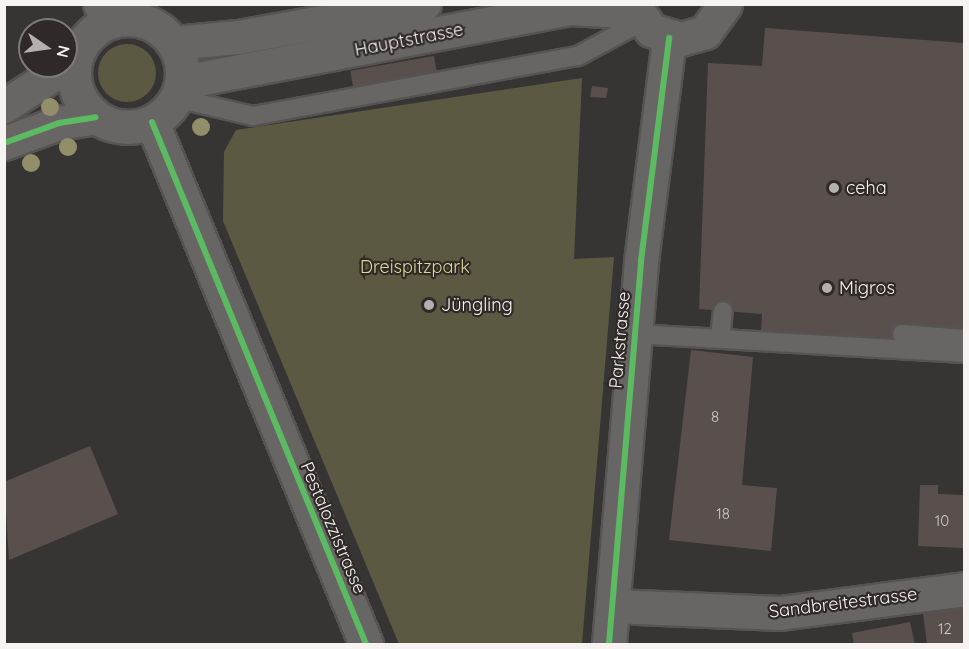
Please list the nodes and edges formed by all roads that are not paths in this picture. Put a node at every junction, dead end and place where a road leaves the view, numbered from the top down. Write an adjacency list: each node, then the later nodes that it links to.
1 (424, 4): 6 (street, Hauptstrasse)
2 (725, 4): 5 (street)
3 (104, 13): 6 (street); 7 (street)
4 (637, 13): 5 (street); 10 (street, Hauptstrasse); 10 (lane)
5 (669, 38): 16 (street, Parkstrasse)
6 (174, 43): 10 (street)
7 (78, 52)
8 (47, 78): 11 (street)
9 (73, 78): 12 (street)
10 (179, 90): 13 (street)
11 (4, 106)
12 (96, 117): 13 (street); 14 (street)
13 (152, 122): 23 (street, Pestalozzistrasse)
14 (4, 143)
15 (723, 311): 18 (lane)
16 (636, 334): 18 (lane); 22 (street, Parkstrasse)
17 (902, 334): 19 (lane)
18 (720, 339): 20 (lane)
19 (964, 339)
20 (964, 353)
21 (964, 589): 22 (street, Sandbreitestrasse)
22 (613, 606): 24 (street, Parkstrasse)
23 (366, 645)
24 (609, 645)

